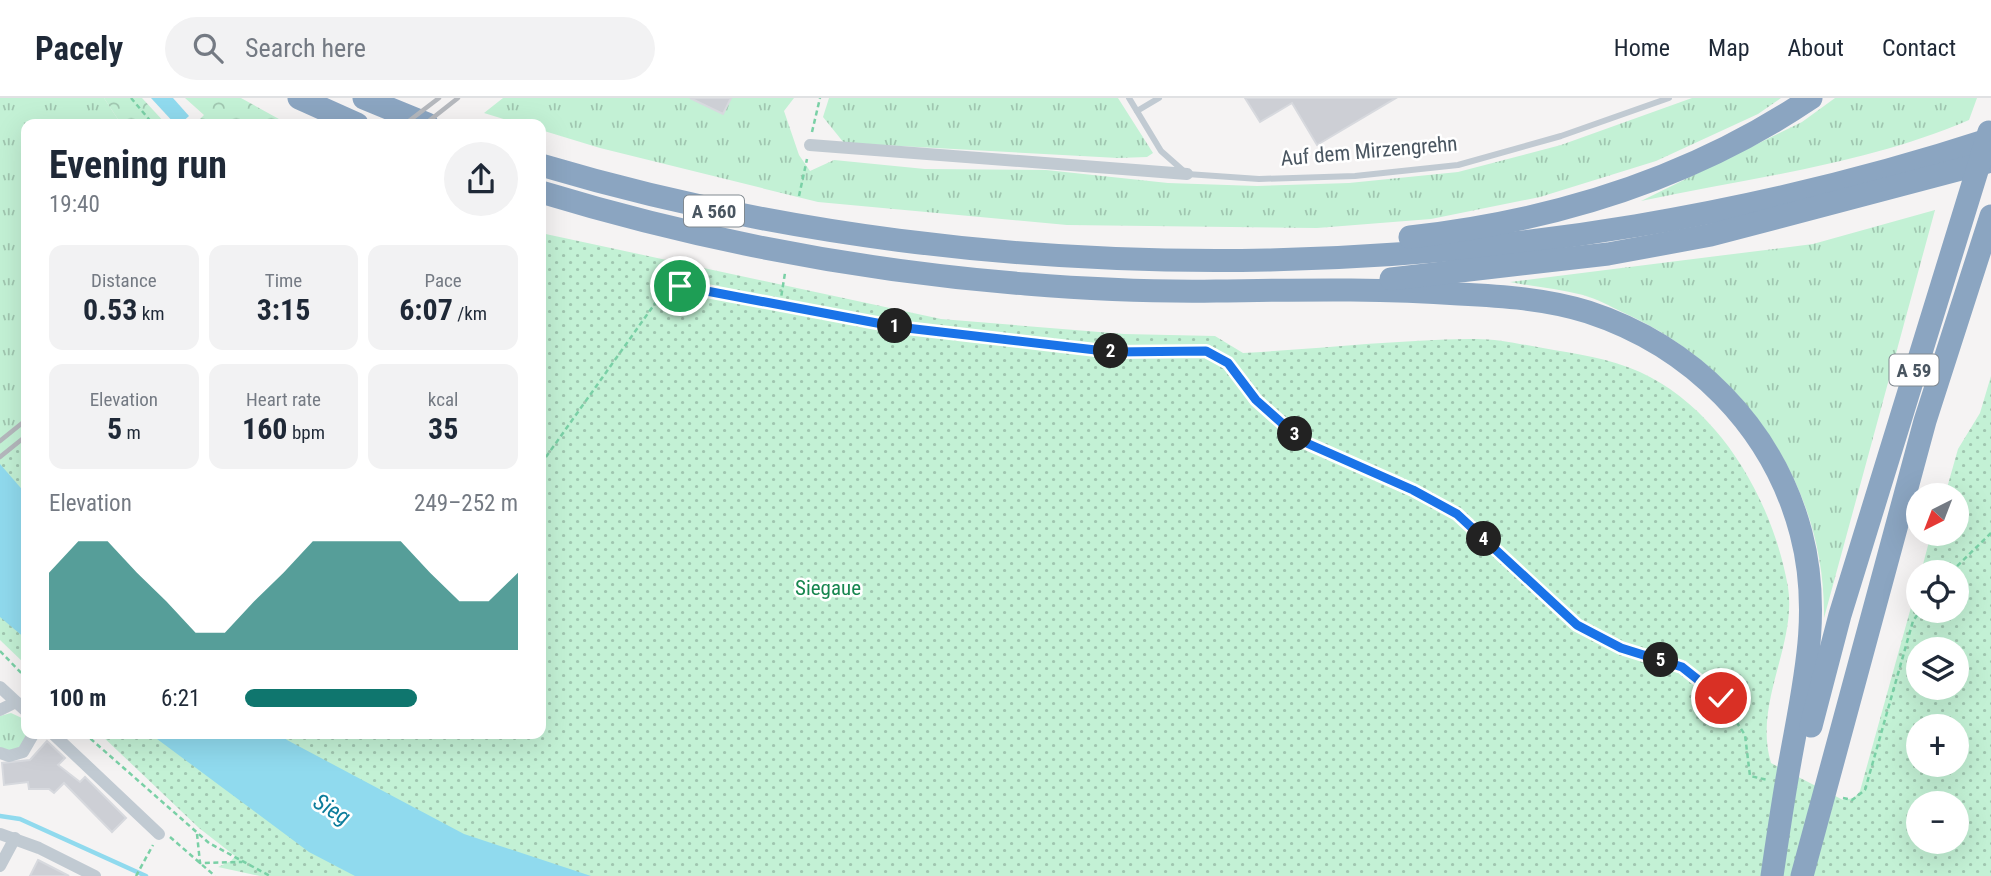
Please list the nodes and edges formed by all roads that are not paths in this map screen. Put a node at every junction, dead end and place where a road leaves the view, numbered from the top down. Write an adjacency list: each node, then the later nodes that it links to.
1 (299, 98): 8 (highway)
2 (365, 98): 9 (highway)
3 (1129, 98): 7 (lane)
4 (1159, 98): 7 (lane)
5 (1669, 98): 15 (lane, Auf dem Mirzengrehn)
6 (1811, 98): 18 (highway)
7 (1137, 111): 15 (lane)
8 (346, 119)
9 (415, 119)
10 (1991, 125): 27 (highway, A 59)
11 (1991, 139): 18 (highway)
12 (810, 145): 15 (street, Auf dem Mirzengrehn)
13 (1991, 161): 19 (highway)
14 (546, 166): 18 (highway, A 560)
15 (1188, 174)
16 (546, 193): 19 (highway, A 560)
17 (1991, 215): 34 (highway, A 59)
18 (1173, 259)
19 (1304, 289): 27 (highway)
20 (0, 687): 21 (street)
21 (16, 702): 22 (street); 23 (street)
22 (21, 706)
23 (0, 710)
24 (31, 739): 26 (street)
25 (58, 739): 29 (street)
26 (0, 754)
27 (1793, 775): 33 (highway, A 59)
28 (0, 834): 30 (street)
29 (159, 834)
30 (15, 838): 31 (street); 32 (street)
31 (0, 866)
32 (95, 876)
33 (1772, 876)
34 (1802, 876)

